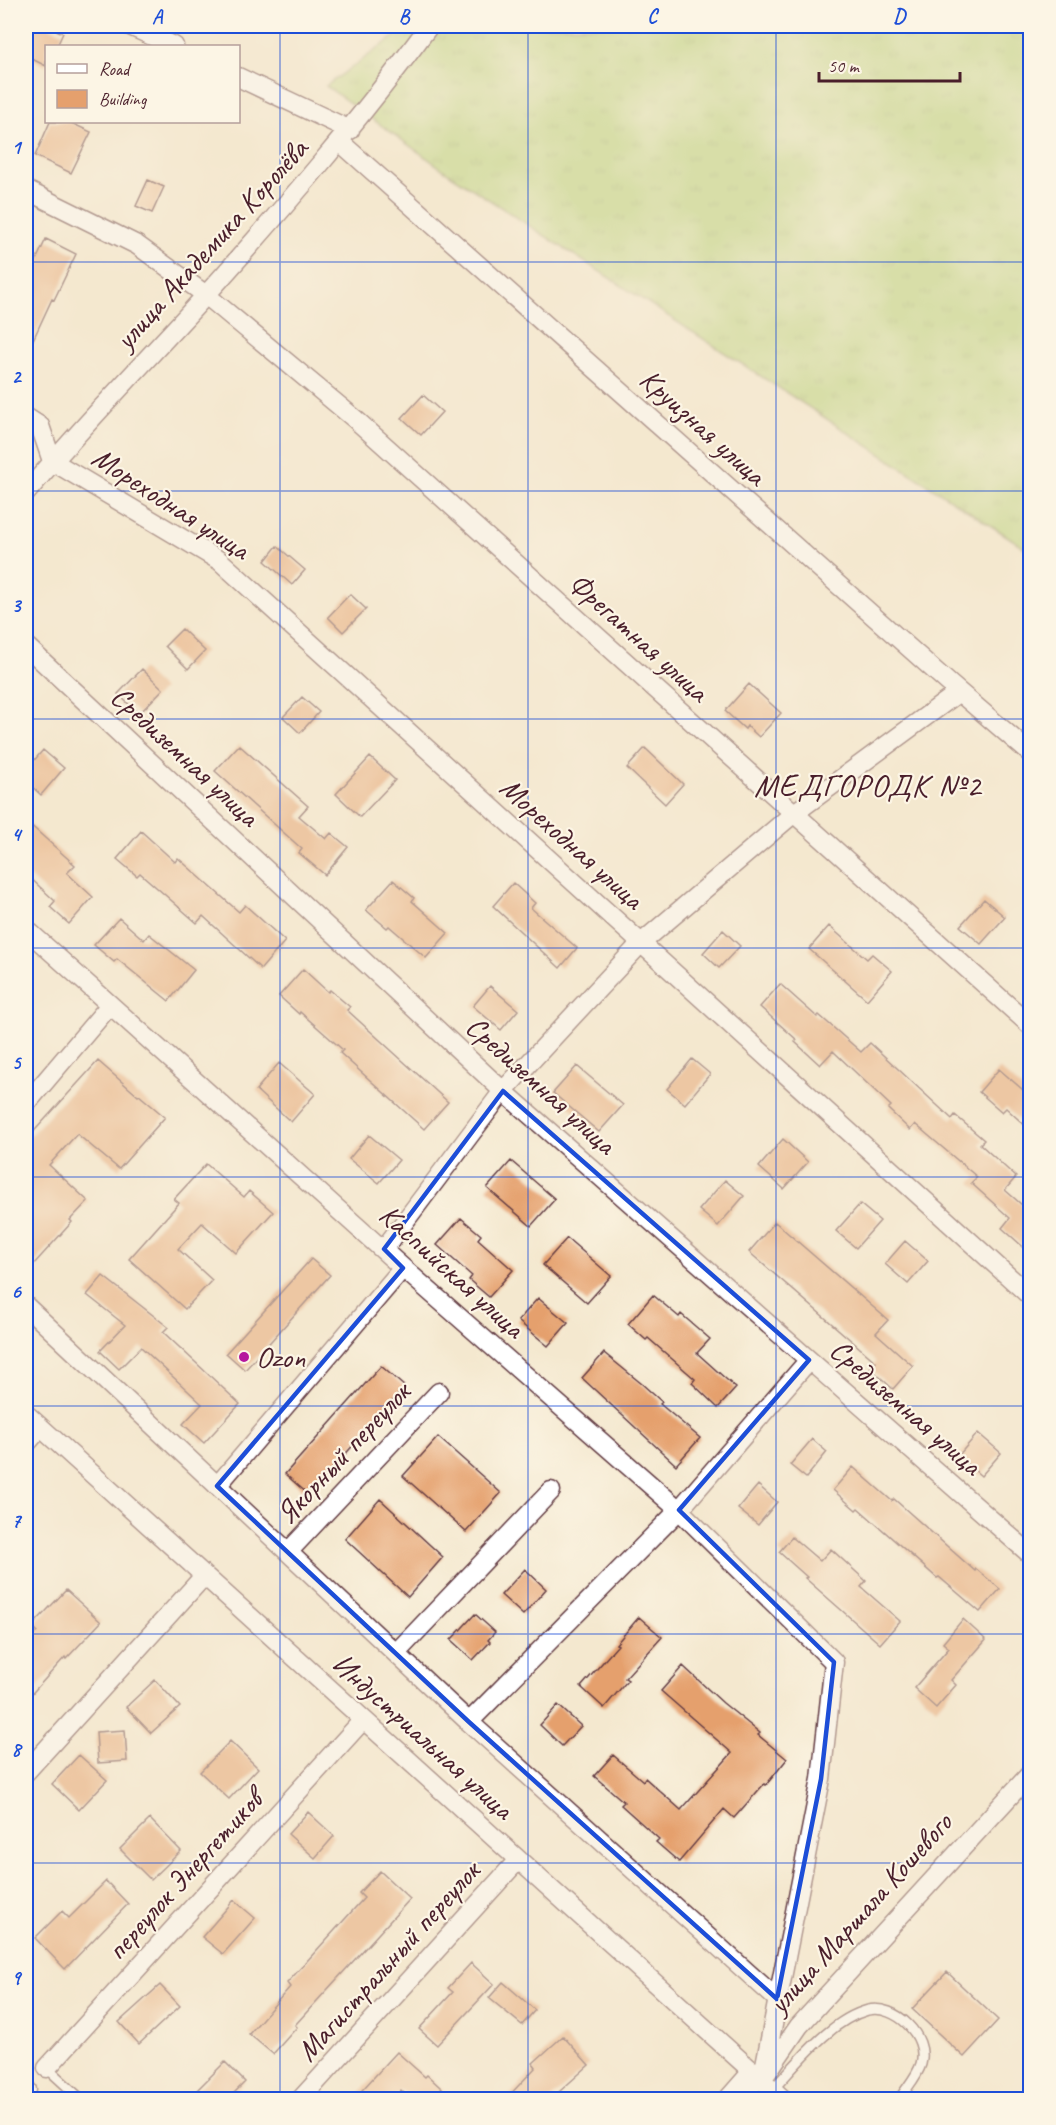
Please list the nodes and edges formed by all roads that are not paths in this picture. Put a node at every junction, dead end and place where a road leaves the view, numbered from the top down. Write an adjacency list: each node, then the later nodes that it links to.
1 (130, 26): 3 (street)
2 (429, 26): 5 (street, улица Академика Королёва)
3 (172, 45)
4 (240, 78): 5 (street, Круизная улица)
5 (345, 136): 7 (street, улица Академика Королёва); 12 (street, Круизная улица)
6 (26, 190): 7 (street, Фрегатная улица)
7 (206, 295): 9 (street, улица Академика Королёва); 14 (street, Фрегатная улица)
8 (26, 417): 9 (street)
9 (52, 461): 10 (street, улица Академика Королёва); 16 (street, Мореходная улица)
10 (26, 493)
11 (26, 646): 19 (street, Средиземная улица)
12 (959, 692): 13 (street, Круизная улица); 14 (street)
13 (1030, 753)
14 (793, 814): 16 (street); 18 (street, Фрегатная улица)
15 (26, 929): 17 (street, Каспийская улица)
16 (640, 944): 19 (street); 23 (street, Мореходная улица)
17 (110, 1005): 20 (street); 21 (street, Каспийская улица)
18 (1030, 1025)
19 (503, 1091): 21 (street); 25 (street, Средиземная улица)
20 (26, 1104)
21 (384, 1249): 22 (street, Каспийская улица)
22 (403, 1268): 30 (street); 32 (street, Каспийская улица)
23 (1030, 1296)
24 (26, 1306): 30 (street)
25 (809, 1360): 32 (street); 34 (street, Средиземная улица)
26 (439, 1392): 33 (street, Якорный переулок)
27 (26, 1414): 28 (street, Индустриальная улица)
28 (40, 1428): 29 (street); 35 (street, Индустриальная улица)
29 (26, 1444)
30 (217, 1486): 33 (street)
31 (551, 1491): 36 (street)
32 (679, 1509): 38 (street); 42 (street, Каспийская улица)
33 (288, 1552): 36 (street)
34 (1030, 1554)
35 (204, 1576): 37 (street, Индустриальная улица); 39 (street)
36 (396, 1653): 38 (street)
37 (363, 1720): 41 (street, Индустриальная улица); 43 (street, переулок Энергетиков)
38 (469, 1722): 42 (street)
39 (26, 1772)
40 (1030, 1774): 44 (street, улица Маршала Кошевого)
41 (518, 1860): 44 (street, Индустриальная улица); 46 (street, Магистральный переулок)
42 (777, 1999): 44 (street)
43 (47, 2068): 45 (lane)
44 (763, 2089): 47 (street, улица Маршала Кошевого); 48 (lane)
45 (82, 2100)
46 (300, 2100)
47 (733, 2100)
48 (899, 2100)

